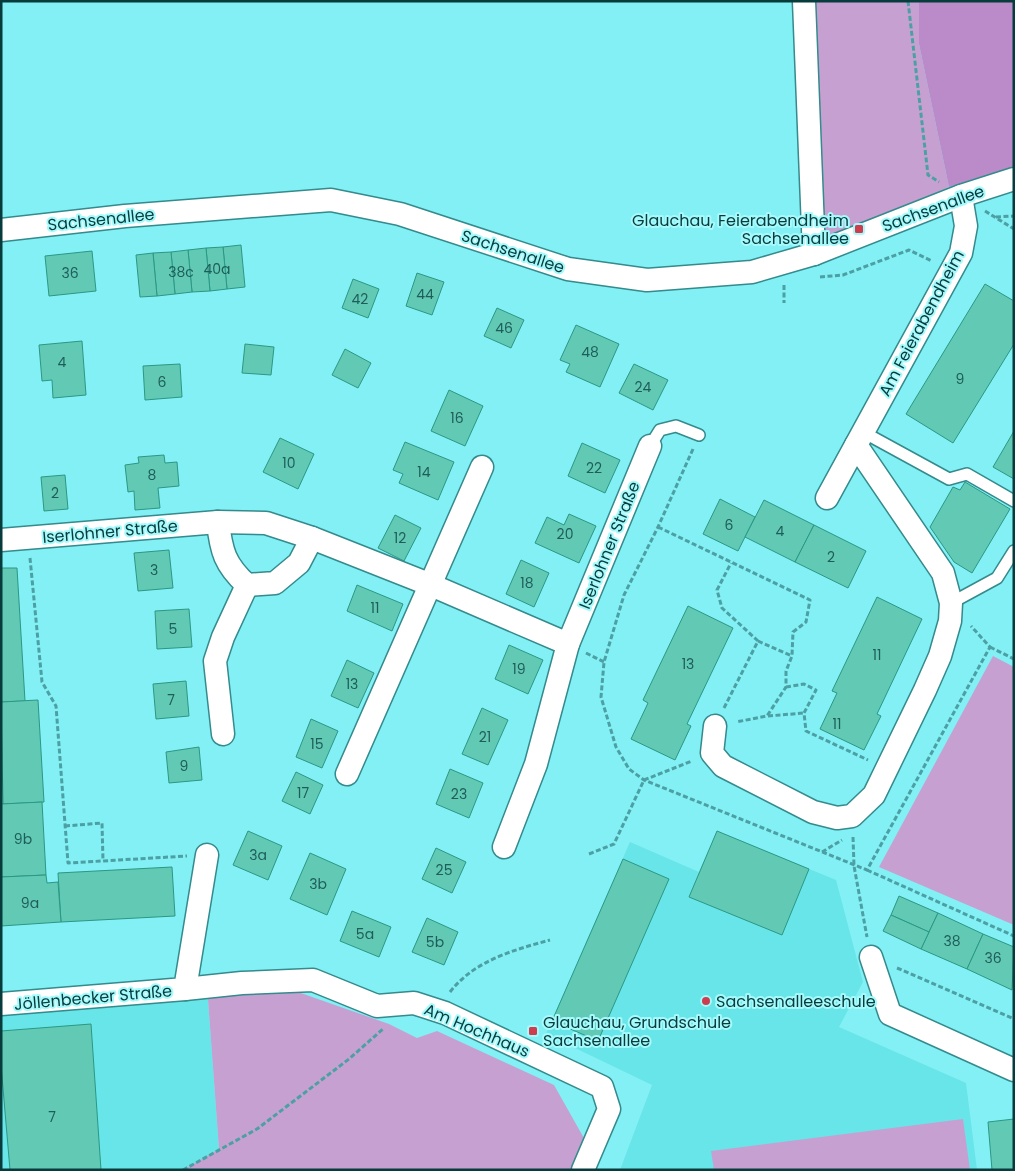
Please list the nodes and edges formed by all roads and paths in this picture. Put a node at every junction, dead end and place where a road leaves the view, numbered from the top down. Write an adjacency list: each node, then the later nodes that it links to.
1 (804, 1): 8 (street)
2 (908, 1): 4 (path)
3 (1014, 179): 4 (street, Sachsenallee)
4 (961, 196): 8 (street, Sachsenallee); 9 (street, Am Feierabendheim)
5 (1014, 216): 6 (path)
6 (1014, 229)
7 (1, 230): 8 (street, Sachsenallee)
8 (814, 254)
9 (950, 270): 10 (path); 14 (street, Am Feierabendheim)
10 (816, 277)
11 (784, 280): 12 (path)
12 (784, 303)
13 (699, 435): 15 (lane); 20 (path)
14 (859, 439): 17 (street, Am Feierabendheim); 18 (lane); 28 (street)
15 (650, 446): 30 (street, Iserlohner Straße)
16 (482, 467): 27 (street)
17 (827, 498)
18 (1014, 501)
19 (218, 522): 21 (street, Iserlohner Straße); 22 (street, Iserlohner Straße); 26 (street)
20 (658, 527): 25 (path); 42 (path)
21 (28, 538): 23 (street, Iserlohner Straße); 43 (path)
22 (312, 538): 26 (street); 27 (street, Iserlohner Straße)
23 (1, 540)
24 (1014, 551): 28 (lane)
25 (731, 562): 29 (path); 32 (path)
26 (247, 584): 38 (street)
27 (431, 585): 30 (street, Iserlohner Straße); 41 (street)
28 (950, 603): 31 (path); 40 (street)
29 (758, 641): 32 (path); 37 (path)
30 (568, 644): 44 (street, Iserlohner Straße)
31 (990, 648): 33 (path); 50 (path)
32 (792, 656): 34 (path)
33 (1014, 659)
34 (786, 687): 35 (path); 36 (path)
35 (804, 713): 36 (path); 40 (path)
36 (767, 716): 37 (path)
37 (714, 726): 39 (street)
38 (223, 734)
39 (712, 753): 40 (street); 42 (path)
40 (885, 768)
41 (347, 774)
42 (644, 780): 45 (path); 46 (path)
43 (65, 826): 48 (path); 48 (path)
44 (504, 847)
45 (822, 852): 49 (path); 49 (path)
46 (589, 854)
47 (206, 855): 48 (path); 54 (street, Jöllenbecker Straße)
48 (103, 861)
49 (854, 866): 50 (path); 53 (path)
50 (867, 870): 51 (path)
51 (1014, 936)
52 (550, 940): 55 (path)
53 (871, 957): 59 (path); 60 (street)
54 (185, 988): 57 (street, Jöllenbecker Straße); 58 (street, Jöllenbecker Straße)
55 (448, 993)
56 (414, 1003): 58 (street, Am Hochhaus); 61 (path); 62 (street, Am Hochhaus)
57 (1, 1004)
58 (377, 1006)
59 (1014, 1019)
60 (1014, 1070)
61 (183, 1170)
62 (583, 1170)

